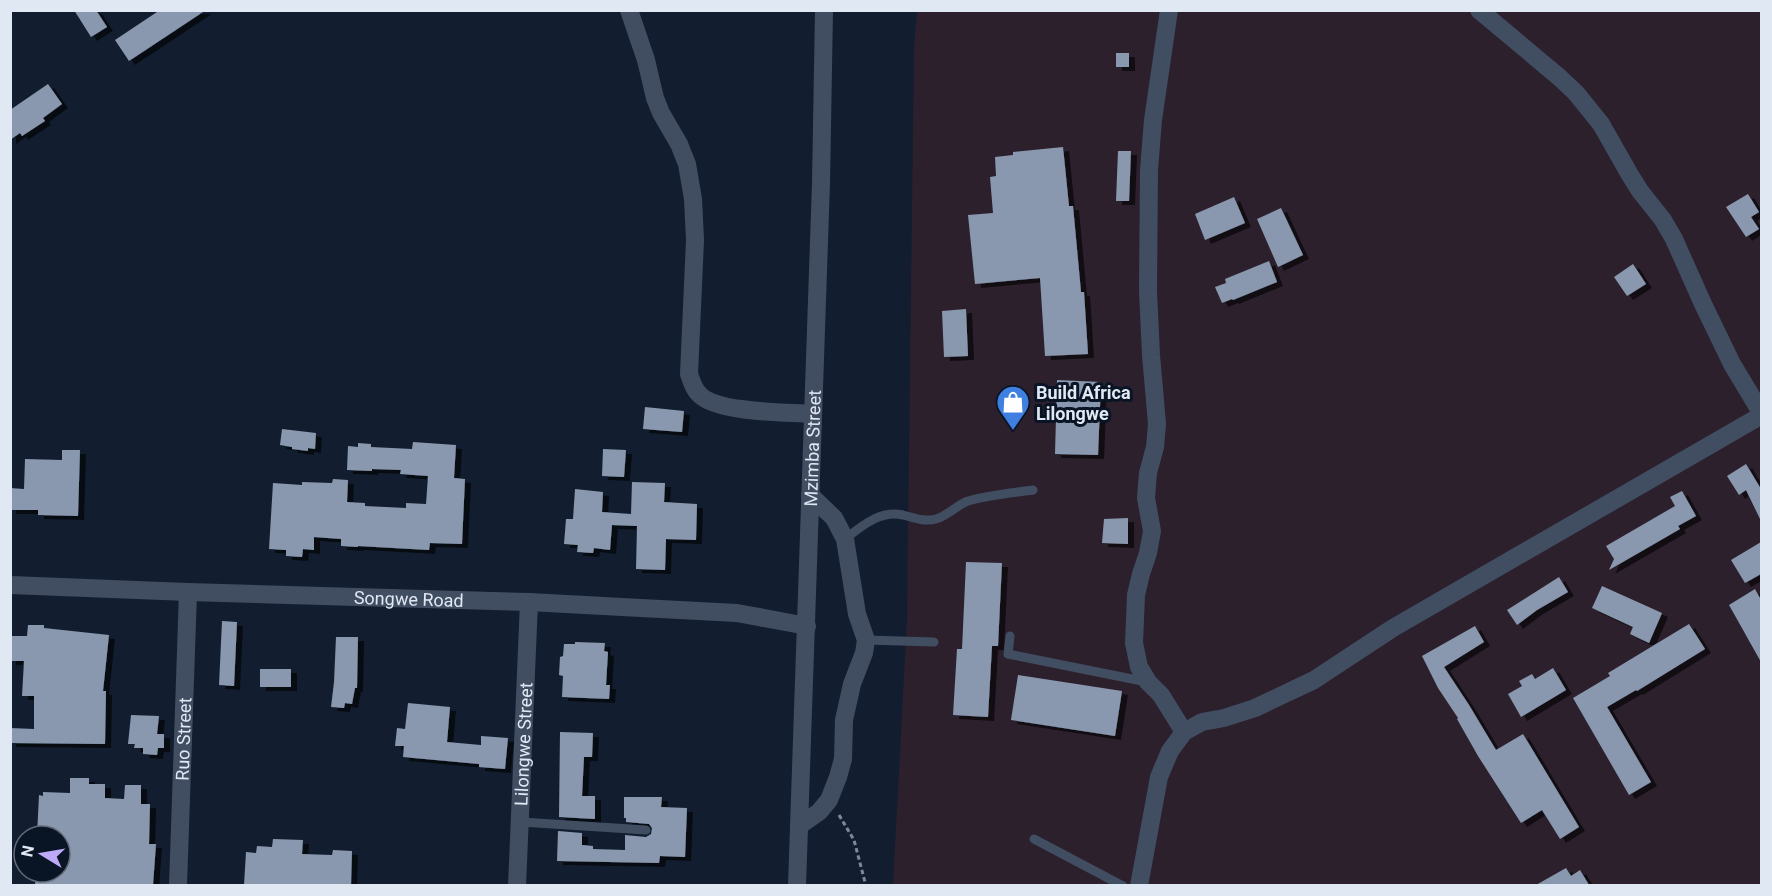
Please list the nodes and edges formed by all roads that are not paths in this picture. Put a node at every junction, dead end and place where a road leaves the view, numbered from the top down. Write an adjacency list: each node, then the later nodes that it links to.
1 (629, 10): 5 (street)
2 (824, 10): 5 (street, Mzimba Street)
3 (1169, 10): 17 (street)
4 (1479, 10): 6 (street)
5 (812, 414): 8 (street, Mzimba Street)
6 (1761, 415): 18 (street)
7 (1033, 490): 9 (lane)
8 (810, 495): 9 (street); 13 (street, Mzimba Street)
9 (845, 539): 15 (street)
10 (10, 585): 11 (street, Songwe Road)
11 (188, 592): 12 (street, Songwe Road); 23 (street, Ruo Street)
12 (528, 602): 13 (street, Songwe Road); 19 (street, Lilongwe Street)
13 (807, 626): 20 (street, Mzimba Street)
14 (1010, 636): 17 (lane)
15 (867, 640): 16 (lane); 20 (street)
16 (934, 642)
17 (1148, 682): 18 (street)
18 (1184, 732): 27 (street)
19 (521, 822): 21 (lane); 24 (street, Lilongwe Street)
20 (799, 826): 25 (street, Mzimba Street)
21 (646, 830)
22 (1034, 839): 26 (lane)
23 (178, 885)
24 (518, 885)
25 (797, 885)
26 (1123, 885)
27 (1139, 885)

